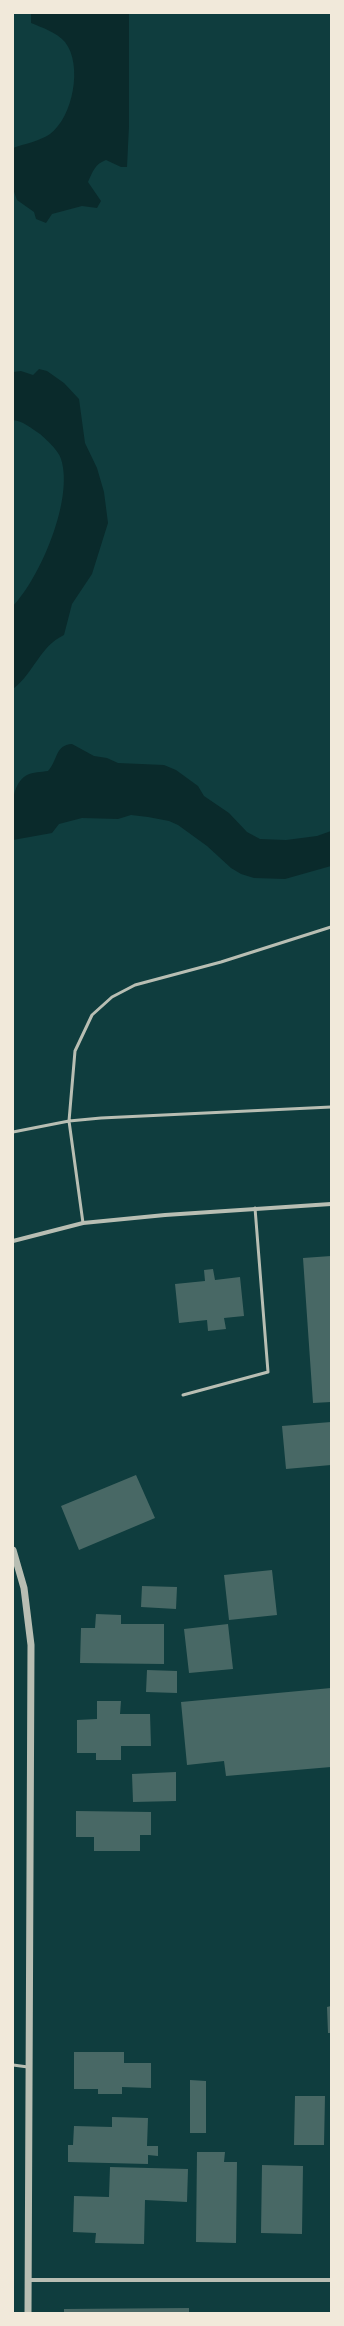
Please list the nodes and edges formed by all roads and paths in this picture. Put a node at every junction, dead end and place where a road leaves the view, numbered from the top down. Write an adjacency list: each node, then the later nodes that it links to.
1 (331, 927): 3 (lane)
2 (331, 1107): 3 (lane)
3 (69, 1121): 4 (lane); 7 (lane)
4 (13, 1132)
5 (331, 1204): 6 (street)
6 (255, 1208): 7 (street); 9 (lane)
7 (83, 1224): 8 (street)
8 (13, 1241)
9 (183, 1395)
10 (13, 1550): 12 (street)
11 (13, 2065): 12 (lane)
12 (30, 2067): 13 (street)
13 (29, 2280): 14 (street); 15 (street)
14 (331, 2280)
15 (28, 2313)

